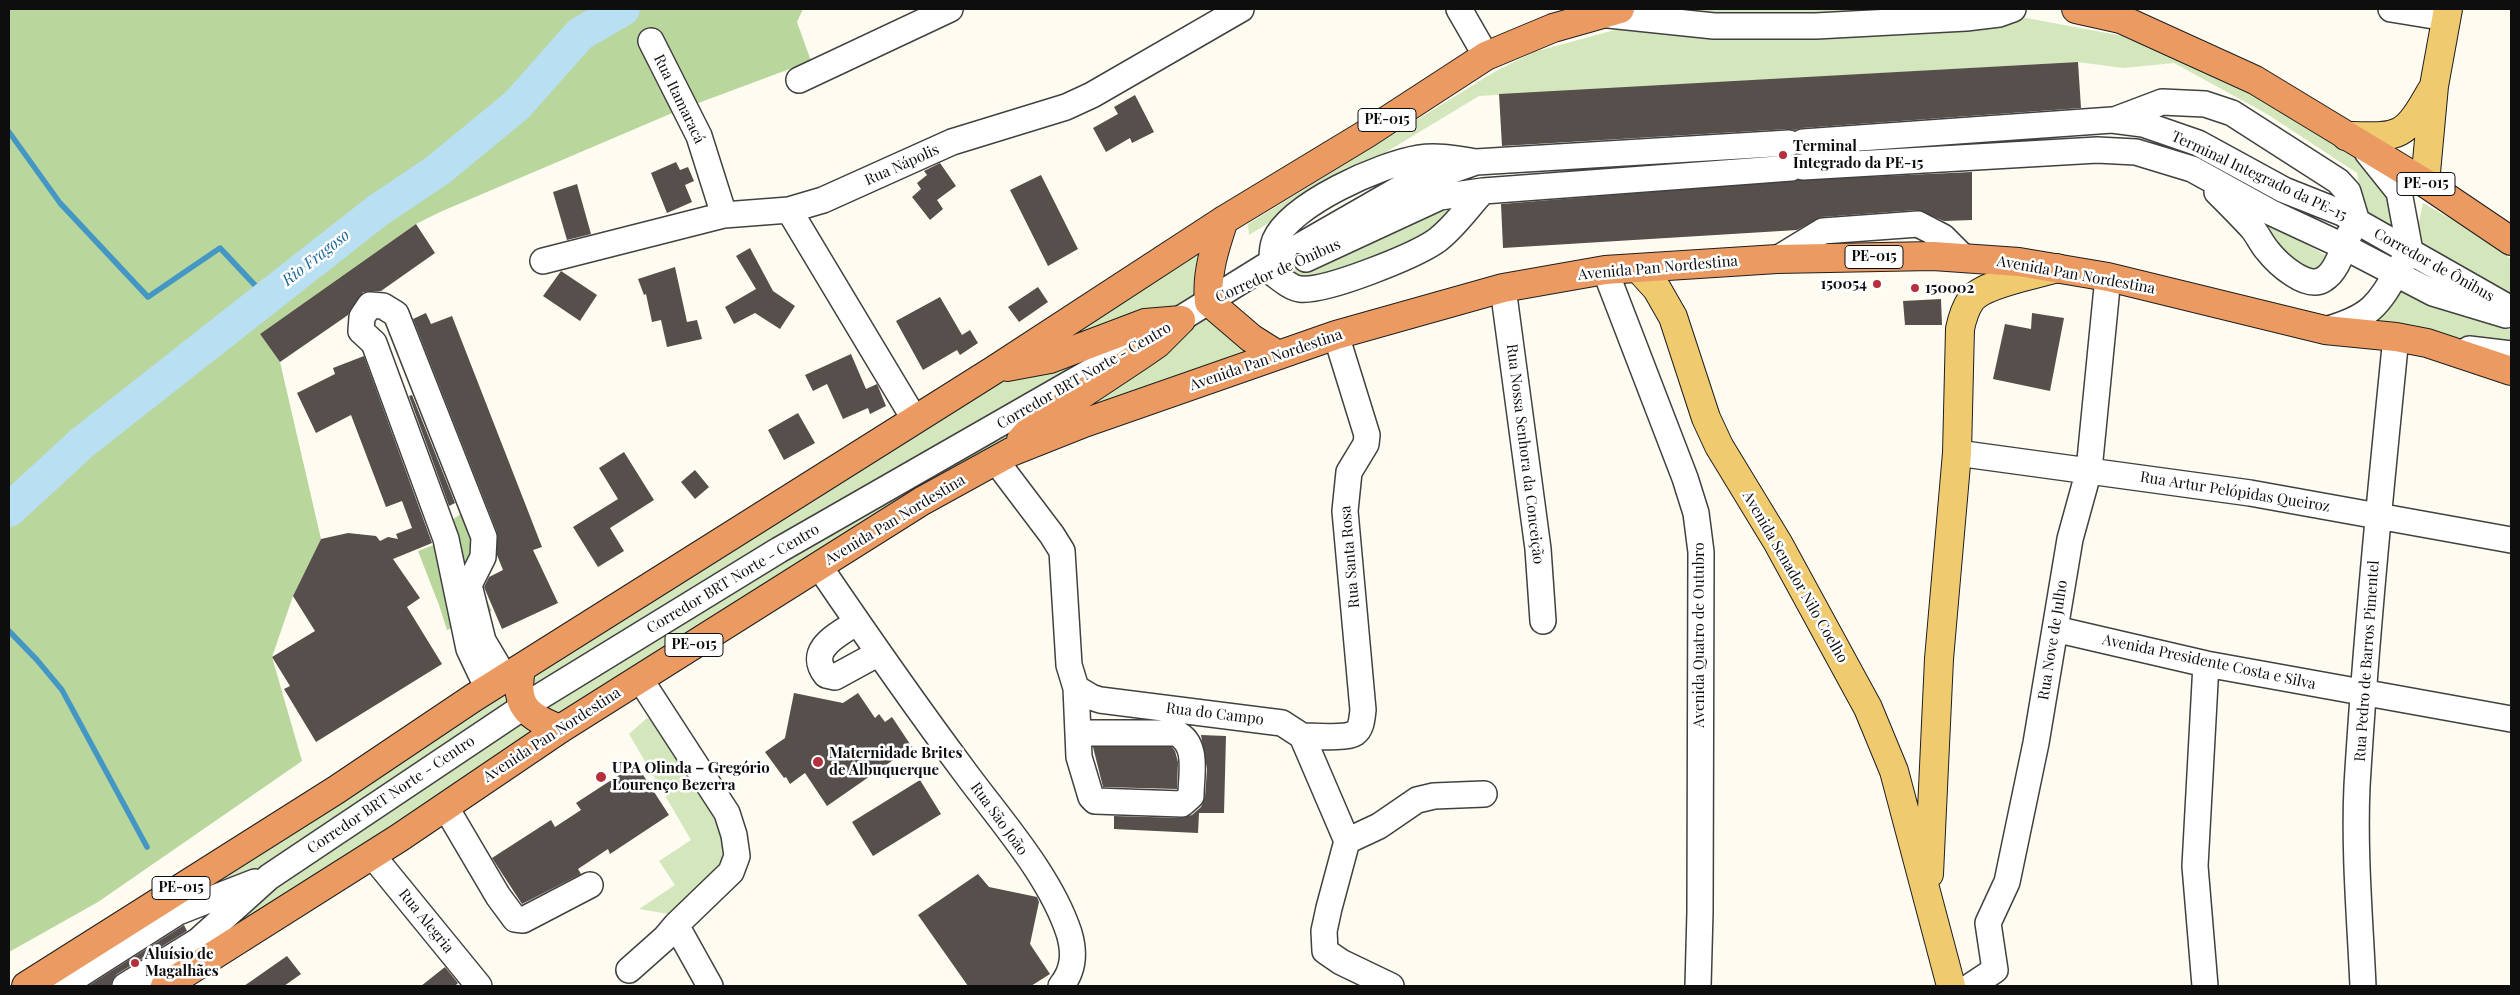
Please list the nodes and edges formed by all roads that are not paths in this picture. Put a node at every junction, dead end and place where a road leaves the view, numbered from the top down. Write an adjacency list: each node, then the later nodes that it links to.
1 (950, 9): 12 (street)
2 (1241, 9): 19 (street, Rua Nápolis)
3 (1458, 9): 11 (street)
4 (2013, 9): 7 (street)
5 (2076, 9): 8 (highway, PE-015)
6 (2392, 9): 9 (street)
7 (1608, 10): 11 (highway, PE-015)
8 (2121, 12): 15 (highway, PE-015)
9 (2447, 14): 13 (main road)
10 (651, 41): 20 (street, Rua Itamaracá)
11 (1486, 56): 21 (highway, PE-015)
12 (799, 80)
13 (2434, 86): 15 (main road); 17 (main road)
14 (2112, 120): 22 (street, Terminal Integrado da PE-15); 22 (street); 27 (street, Terminal Integrado da PE-15)
15 (2353, 140): 17 (highway, PE-015); 25 (street)
16 (2192, 169): 18 (street, Terminal Integrado da PE-15); 24 (street, Terminal Integrado da PE-15); 24 (street)
17 (2425, 183): 23 (highway, PE-015); 25 (street)
18 (1483, 191): 27 (street, Corredor de Ônibus); 27 (street)
19 (789, 210): 20 (street, Rua Nápolis); 46 (street)
20 (724, 215): 26 (street, Rua Nápolis)
21 (1224, 220): 34 (highway); 44 (highway, PE-015)
22 (2356, 222): 24 (street); 25 (street, Corredor de Ônibus)
23 (2511, 241)
24 (2343, 246): 31 (street, Corredor de Ônibus)
25 (2409, 246): 31 (street); 35 (street, Corredor de Ônibus)
26 (543, 261)
27 (1273, 268): 34 (street, Corredor de Ônibus)
28 (1638, 268): 29 (highway, Avenida Pan Nordestina / PE-015); 30 (highway, Avenida Pan Nordestina / PE-015); 73 (main road, Avenida Senador Nilo Coelho)
29 (2058, 268): 32 (highway, Avenida Pan Nordestina / PE-015); 47 (main road, Avenida Senador Nilo Coelho)
30 (1605, 270): 33 (highway, Avenida Pan Nordestina / PE-015); 84 (street, Avenida Quatro de Outubro)
31 (2396, 275): 36 (street, Corredor de Ônibus); 38 (street)
32 (2108, 277): 38 (highway, Avenida Pan Nordestina / PE-015); 49 (street, Rua Nove de Julho)
33 (1503, 288): 39 (highway, Avenida Pan Nordestina / PE-015); 53 (street, Rua Nossa Senhora da Conceição)
34 (1210, 302): 37 (street, Corredor BRT Norte - Centro); 43 (highway)
35 (2511, 310)
36 (2511, 316)
37 (1180, 320): 44 (highway); 48 (highway); 62 (street, Corredor BRT Norte - Centro)
38 (2325, 330): 40 (highway, Avenida Pan Nordestina / PE-015)
39 (1336, 335): 43 (highway, Avenida Pan Nordestina / PE-015); 66 (street, Rua Santa Rosa)
40 (2396, 337): 41 (highway, Avenida Pan Nordestina / PE-015); 50 (street, Rua Pedro de Barros Pimentel)
41 (2427, 343): 42 (street); 45 (highway, Avenida Pan Nordestina / PE-015)
42 (2511, 354)
43 (1278, 355): 48 (highway, Avenida Pan Nordestina / PE-015)
44 (994, 370): 46 (highway, PE-015)
45 (2511, 371)
46 (915, 420): 58 (highway, PE-015)
47 (1956, 453): 49 (street, Rua Artur Pelópidas Queiroz); 73 (main road, Avenida Senador Nilo Coelho)
48 (1003, 457): 52 (highway, Avenida Pan Nordestina / PE-015); 60 (street)
49 (2089, 470): 50 (street, Rua Artur Pelópidas Queiroz); 55 (street, Rua Nove de Julho)
50 (2378, 516): 51 (street, Rua Artur Pelópidas Queiroz); 61 (street, Rua Pedro de Barros Pimentel)
51 (2511, 540)
52 (819, 566): 54 (street, Rua São João); 59 (highway, Avenida Pan Nordestina / PE-015)
53 (1543, 621)
54 (857, 622): 56 (street, Rua São João); 56 (street)
55 (2054, 629): 57 (street, Avenida Presidente Costa e Silva); 86 (street, Rua Nove de Julho)
56 (879, 653): 82 (street, Rua São João)
57 (2206, 664): 61 (street, Avenida Presidente Costa e Silva); 87 (street)
58 (505, 679): 58 (street); 62 (highway); 76 (highway, PE-015)
59 (640, 679): 64 (highway, Avenida Pan Nordestina / PE-015); 74 (street)
60 (1076, 688): 65 (street); 66 (street, Rua do Campo)
61 (2365, 692): 63 (street, Avenida Presidente Costa e Silva); 88 (street, Rua Pedro de Barros Pimentel)
62 (523, 706): 64 (highway); 71 (street, Corredor BRT Norte - Centro)
63 (2511, 719)
64 (560, 729): 68 (highway, Avenida Pan Nordestina / PE-015)
65 (1078, 733): 65 (street)
66 (1302, 736): 69 (street)
67 (1484, 794): 69 (street)
68 (445, 806): 70 (highway, Avenida Pan Nordestina / PE-015); 72 (street)
69 (1347, 841): 83 (street)
70 (372, 855): 79 (highway, Avenida Pan Nordestina / PE-015); 80 (street, Rua Alegria)
71 (269, 877): 77 (street, Corredor BRT Norte - Centro); 78 (street, Corredor BRT Norte - Centro)
72 (590, 885)
73 (1928, 898): 85 (main road, Avenida Senador Nilo Coelho)
74 (676, 925): 75 (street); 81 (street)
75 (629, 970)
76 (26, 986)
77 (62, 986)
78 (125, 986)
79 (165, 986)
80 (479, 986)
81 (710, 986)
82 (1061, 986)
83 (1391, 986)
84 (1698, 986)
85 (1951, 986)
86 (1971, 986)
87 (2205, 986)
88 (2363, 986)

